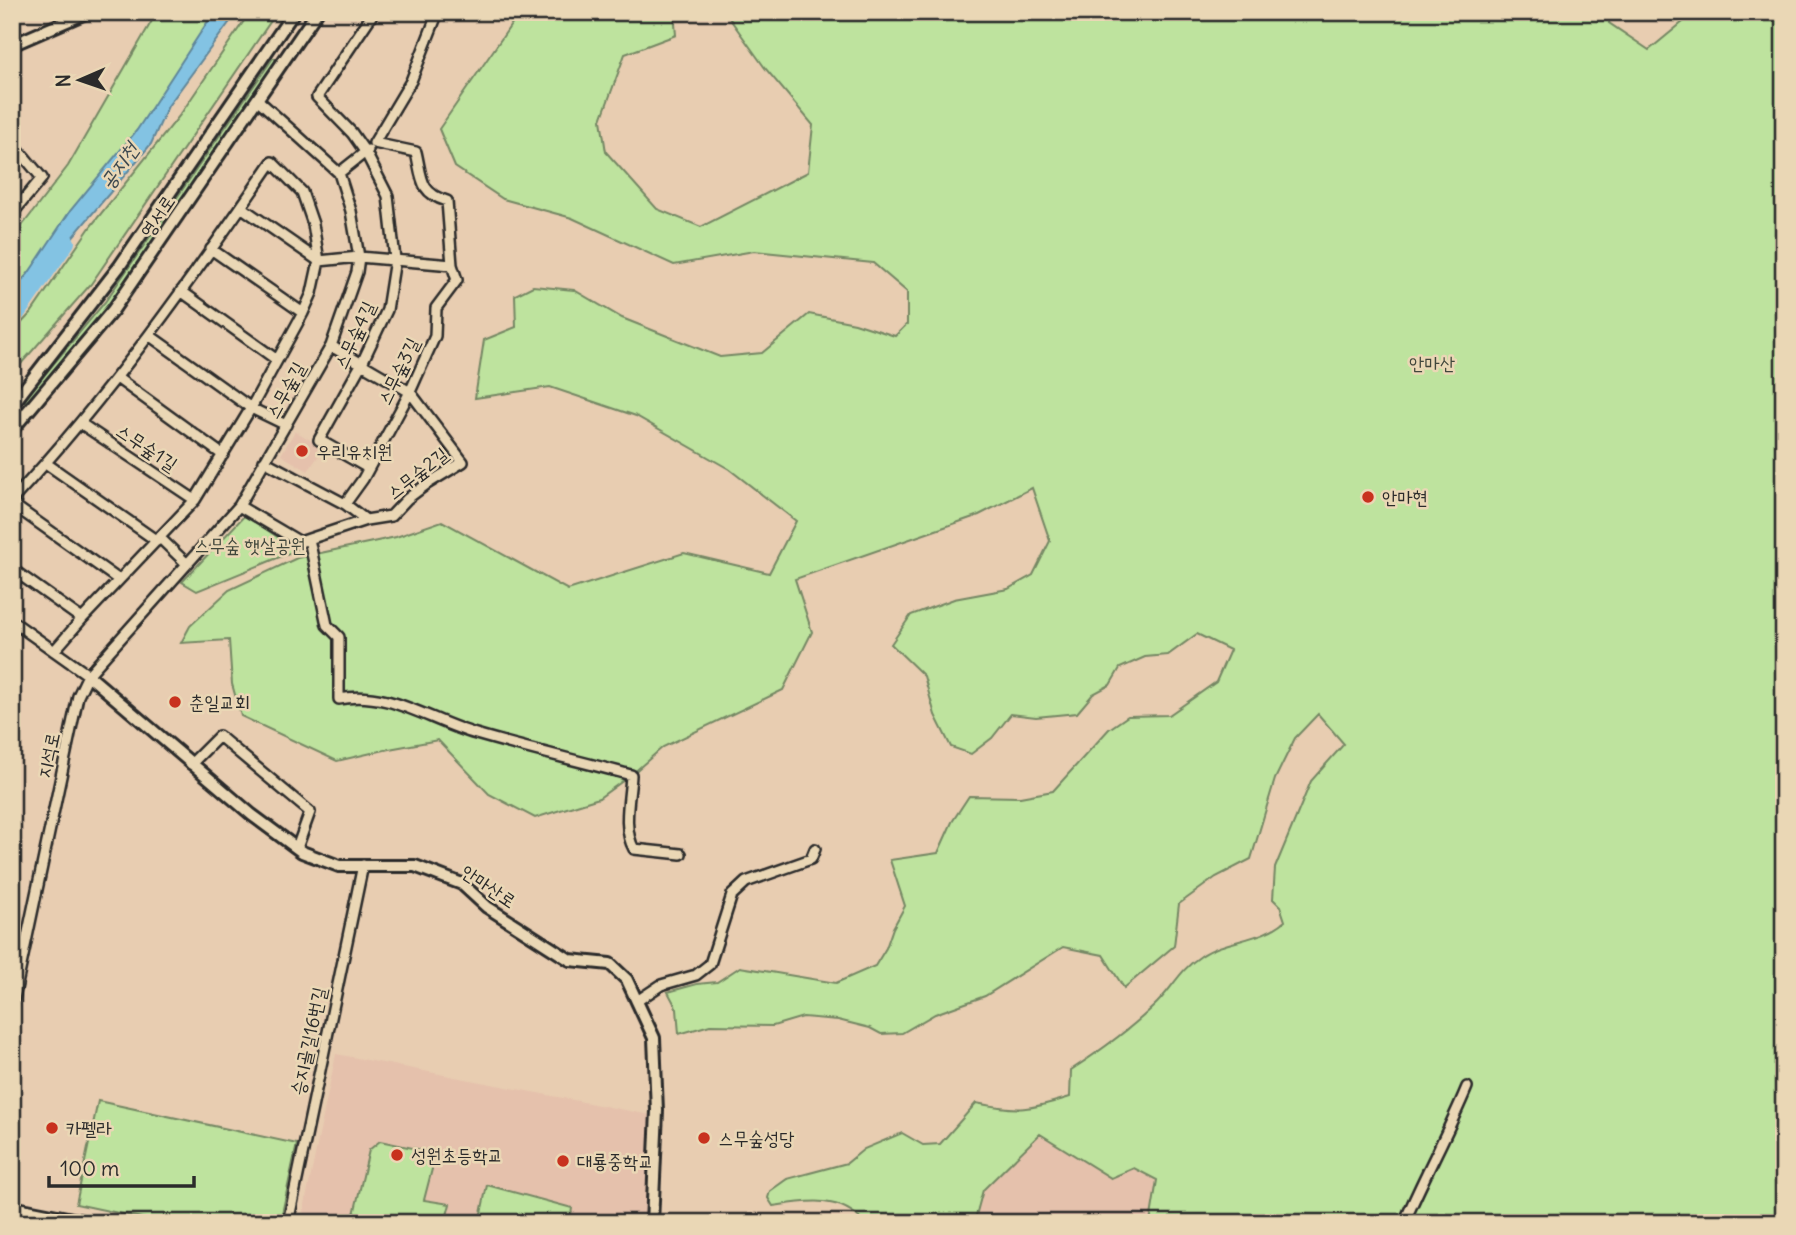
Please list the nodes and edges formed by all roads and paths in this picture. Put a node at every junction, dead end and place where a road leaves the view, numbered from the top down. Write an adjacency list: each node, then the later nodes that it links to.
1 (88, 12): 6 (street)
2 (294, 12): 27 (street, 영서로)
3 (317, 12): 7 (street, 영서로)
4 (374, 12): 10 (street, 스무숲4길)
5 (438, 12): 9 (street)
6 (12, 46)
7 (258, 100): 11 (street); 31 (street, 영서로)
8 (12, 142): 13 (street)
9 (374, 144): 10 (street); 18 (street, 스무숲3길)
10 (366, 153): 11 (street); 16 (street, 스무숲4길)
11 (339, 173): 15 (street, 스무숲길)
12 (241, 207): 14 (street); 17 (street); 17 (street)
13 (12, 214)
14 (211, 249): 19 (street); 20 (street)
15 (359, 257): 16 (street); 17 (street); 22 (street, 스무숲길)
16 (395, 259): 18 (street); 24 (street, 스무숲4길)
17 (319, 261): 20 (street)
18 (452, 265): 26 (street, 스무숲3길)
19 (181, 291): 21 (street); 23 (street)
20 (303, 313): 23 (street)
21 (149, 335): 25 (street); 28 (street)
22 (331, 345): 24 (street); 30 (street, 스무숲길)
23 (277, 360): 28 (street)
24 (362, 363): 26 (street); 35 (street, 스무숲4길)
25 (117, 379): 29 (street); 32 (street, 스무숲1길)
26 (410, 393): 35 (street, 스무숲3길); 40 (street, 스무숲2길)
27 (12, 405)
28 (251, 408): 30 (street); 32 (street)
29 (80, 423): 34 (street); 36 (street, 스무숲1길)
30 (286, 425): 33 (street, 스무숲길)
31 (12, 430)
32 (223, 455): 36 (street)
33 (264, 461): 38 (street); 39 (street, 스무숲길)
34 (47, 464): 37 (street); 42 (street)
35 (368, 468): 38 (street, 스무숲3길)
36 (195, 500): 42 (street)
37 (12, 502): 45 (street)
38 (345, 504): 40 (street)
39 (239, 506): 41 (street); 43 (street, 스무숲길)
40 (366, 520): 41 (street, 스무숲2길)
41 (309, 539): 53 (street)
42 (158, 540): 43 (street); 45 (street)
43 (187, 564): 49 (street, 스무숲길)
44 (12, 569): 46 (street)
45 (119, 580): 46 (street)
46 (82, 619): 48 (street)
47 (12, 621): 48 (street, 안마산로)
48 (54, 651): 49 (street, 안마산로)
49 (88, 675): 50 (street, 안마산로); 56 (street, 지석로)
50 (191, 764): 51 (street, 안마산로); 51 (street)
51 (297, 848): 54 (street, 안마산로)
52 (815, 849): 55 (street)
53 (681, 854)
54 (363, 866): 55 (street, 안마산로); 60 (street, 승지골길16번길)
55 (636, 1001): 61 (street, 안마산로)
56 (12, 1009)
57 (1467, 1087): 62 (street)
58 (12, 1207): 59 (street)
59 (93, 1223)
60 (288, 1223)
61 (652, 1223)
62 (1404, 1223)

